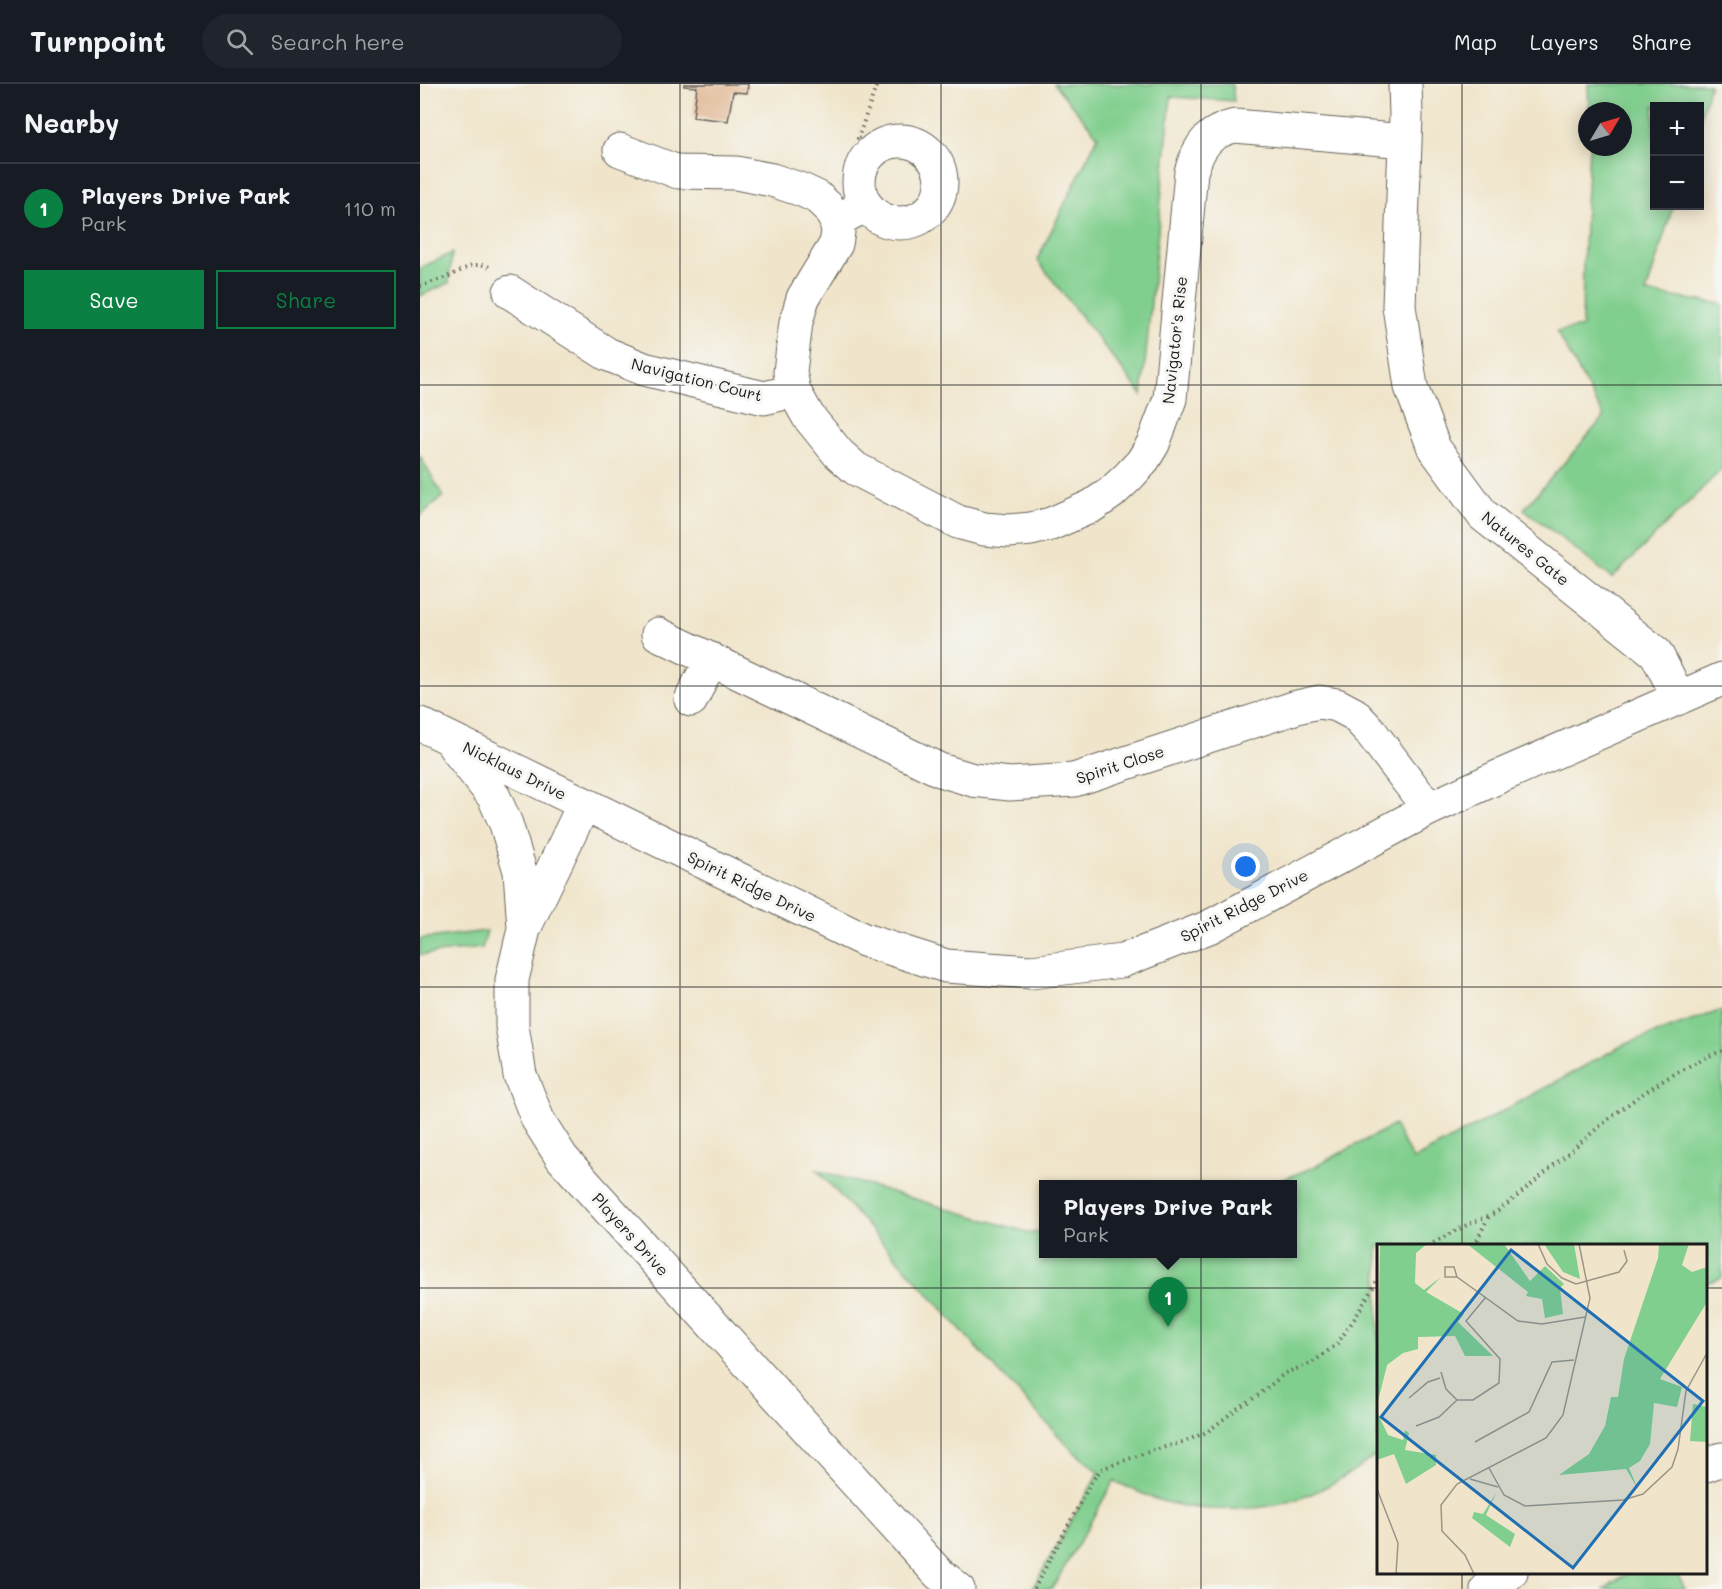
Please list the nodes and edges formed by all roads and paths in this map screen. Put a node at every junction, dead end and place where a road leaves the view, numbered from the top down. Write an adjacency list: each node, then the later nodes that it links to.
1 (877, 84): 5 (path)
2 (1406, 84): 3 (street, Natures Gate)
3 (1405, 141): 10 (street, Navigator's Rise); 14 (street, Natures Gate)
4 (620, 150): 7 (street)
5 (872, 151): 6 (street); 6 (street)
6 (866, 205): 7 (street)
7 (836, 221): 10 (street, Navigator's Rise)
8 (503, 281): 9 (path); 10 (street, Navigation Court)
9 (420, 286)
10 (795, 391)
11 (658, 634): 12 (street, Spirit Close)
12 (711, 659): 15 (street); 18 (street, Spirit Close)
13 (1722, 679): 14 (street, Spirit Ridge Drive)
14 (1679, 698): 18 (street, Spirit Ridge Drive)
15 (691, 700)
16 (433, 730): 17 (street, Nicklaus Drive); 19 (street, Nicklaus Drive)
17 (584, 804): 18 (street, Spirit Ridge Drive); 19 (street, Players Drive)
18 (1429, 809)
19 (525, 929): 28 (street, Players Drive)
20 (1722, 1051): 21 (path)
21 (1490, 1214): 22 (path); 23 (path)
22 (1430, 1244)
23 (1476, 1244)
24 (1377, 1281): 29 (path)
25 (1722, 1459): 26 (street)
26 (1707, 1465)
27 (1508, 1574): 30 (street)
28 (958, 1589)
29 (1034, 1589)
30 (1487, 1589)

